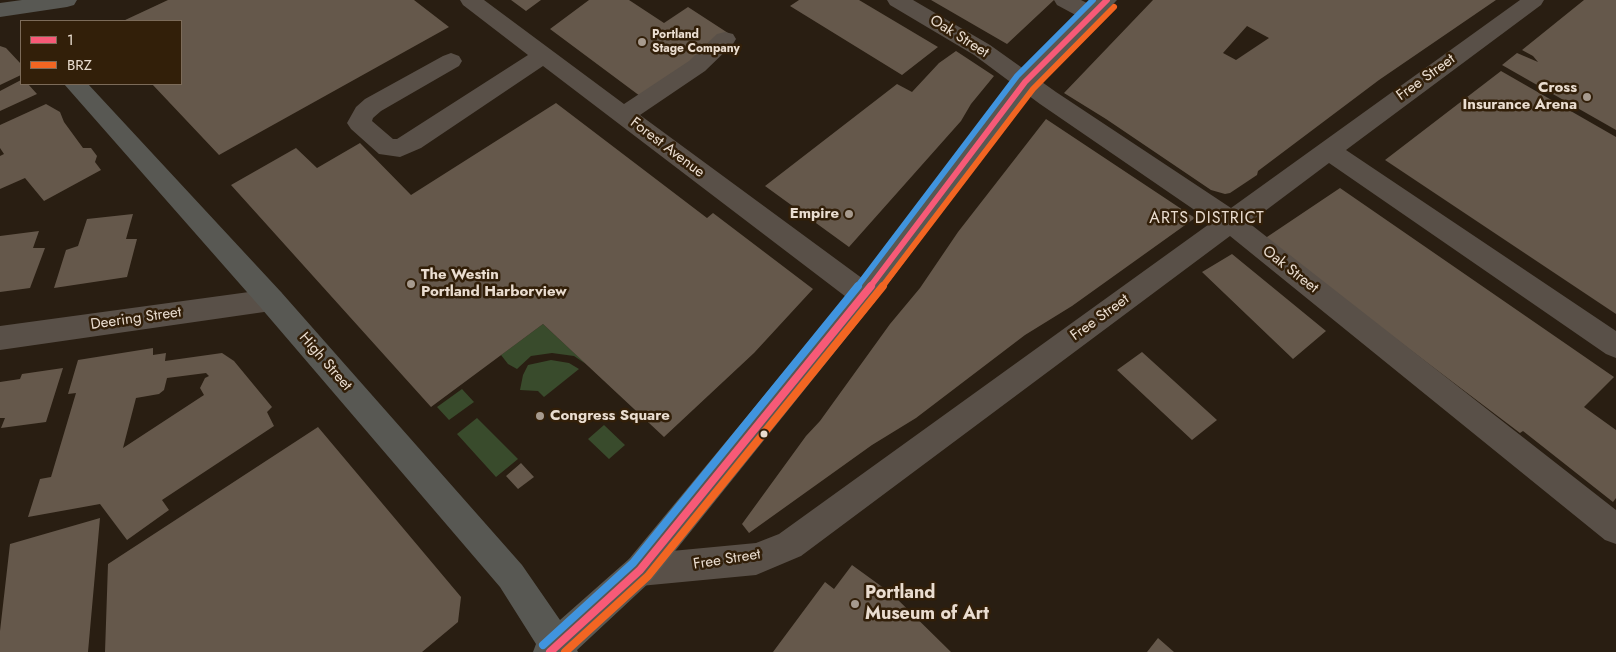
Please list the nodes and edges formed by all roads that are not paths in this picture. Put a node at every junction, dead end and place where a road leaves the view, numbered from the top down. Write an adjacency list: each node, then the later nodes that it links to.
1 (66, 0): 7 (main road)
2 (470, 0): 9 (street, Forest Avenue)
3 (897, 0): 11 (street, Oak Street)
4 (1064, 0): 6 (street)
5 (1534, 0): 14 (street, Free Street)
6 (1099, 7): 11 (main road)
7 (12, 10)
8 (725, 39): 13 (street)
9 (544, 55): 10 (street); 13 (street, Forest Avenue)
10 (451, 61)
11 (1025, 82): 15 (street, Oak Street); 16 (main road)
12 (76, 85): 17 (main road, High Street)
13 (624, 115): 16 (street, Forest Avenue)
14 (1328, 150): 15 (street, Free Street); 19 (street)
15 (1230, 223): 20 (street, Oak Street); 21 (street, Free Street)
16 (864, 295): 21 (main road)
17 (271, 300): 18 (street, Deering Street); 22 (main road, High Street)
18 (0, 338)
19 (1616, 346)
20 (1616, 529)
21 (640, 570): 22 (main road)
22 (556, 650)

